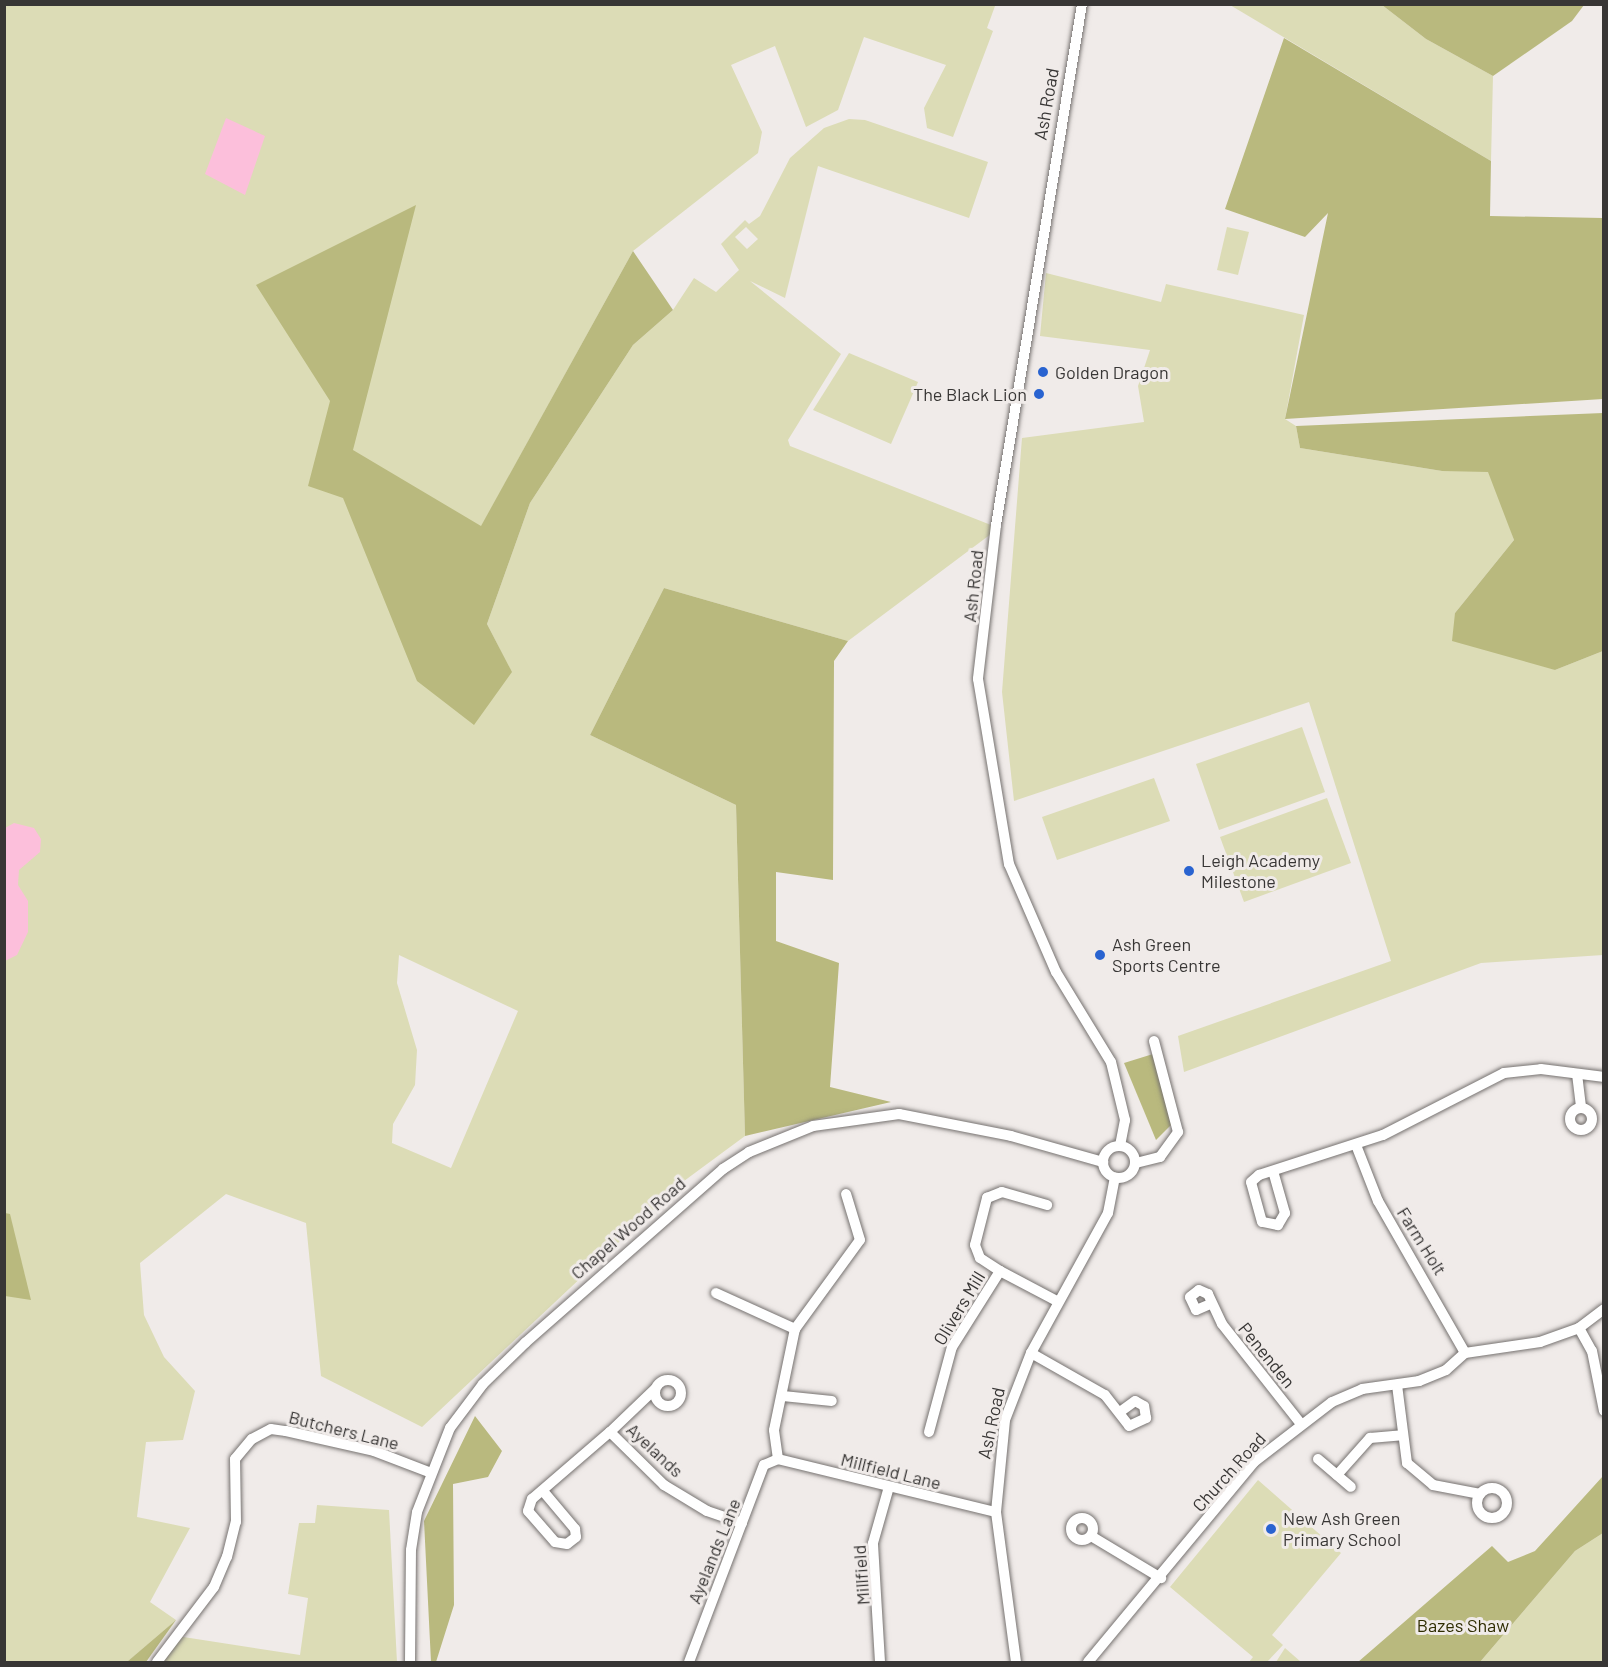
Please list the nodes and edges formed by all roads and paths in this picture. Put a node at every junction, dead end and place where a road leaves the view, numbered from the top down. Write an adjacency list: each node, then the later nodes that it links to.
1 (1082, 4): 7 (street, Ash Road)
2 (1154, 1041): 9 (street)
3 (1577, 1074): 4 (street); 5 (street); 6 (street)
4 (1604, 1077)
5 (1581, 1107)
6 (1356, 1145): 10 (street); 22 (street, Farm Holt)
7 (1120, 1146): 8 (street); 9 (street)
8 (1103, 1162): 11 (street); 35 (street, Chapel Wood Road)
9 (1136, 1163): 11 (street)
10 (1273, 1171): 10 (street)
11 (1115, 1178): 16 (street, Ash Road)
12 (846, 1194): 20 (street)
13 (1047, 1205): 14 (street, Olivers Mill)
14 (1000, 1271): 16 (street, Olivers Mill); 31 (street, Olivers Mill)
15 (716, 1293): 20 (street)
16 (1057, 1301): 21 (street, Ash Road)
17 (1208, 1305): 29 (street, Penenden)
18 (1604, 1309): 19 (street, Church Road)
19 (1579, 1328): 22 (street, Church Road); 28 (street)
20 (795, 1329): 25 (street)
21 (1031, 1353): 27 (street); 41 (street, Ash Road)
22 (1465, 1353): 23 (street, Church Road)
23 (1397, 1385): 29 (street, Church Road); 32 (street)
24 (655, 1389): 30 (street, Ayelands)
25 (783, 1396): 26 (street); 34 (street)
26 (832, 1401)
27 (1121, 1411)
28 (1604, 1412)
29 (1301, 1424): 44 (street, Church Road)
30 (610, 1432): 39 (street, Ayelands); 42 (street, Ayelands)
31 (929, 1432)
32 (1402, 1435): 36 (street); 40 (street)
33 (1318, 1459): 36 (street)
34 (778, 1460): 37 (street, Millfield Lane); 42 (street, Ayelands Lane)
35 (429, 1472): 45 (street, Butchers Lane); 46 (street, Chapel Wood Road)
36 (1337, 1474): 38 (street)
37 (889, 1487): 41 (street, Millfield Lane); 48 (street, Millfield)
38 (1351, 1487)
39 (543, 1491): 39 (street, Ayelands)
40 (1480, 1494)
41 (996, 1512): 49 (street, Ash Road)
42 (741, 1523): 47 (street, Ayelands Lane)
43 (1091, 1536): 44 (street)
44 (1161, 1578): 50 (street, Church Road)
45 (157, 1662)
46 (410, 1662)
47 (689, 1662)
48 (880, 1662)
49 (1016, 1662)
50 (1088, 1662)

